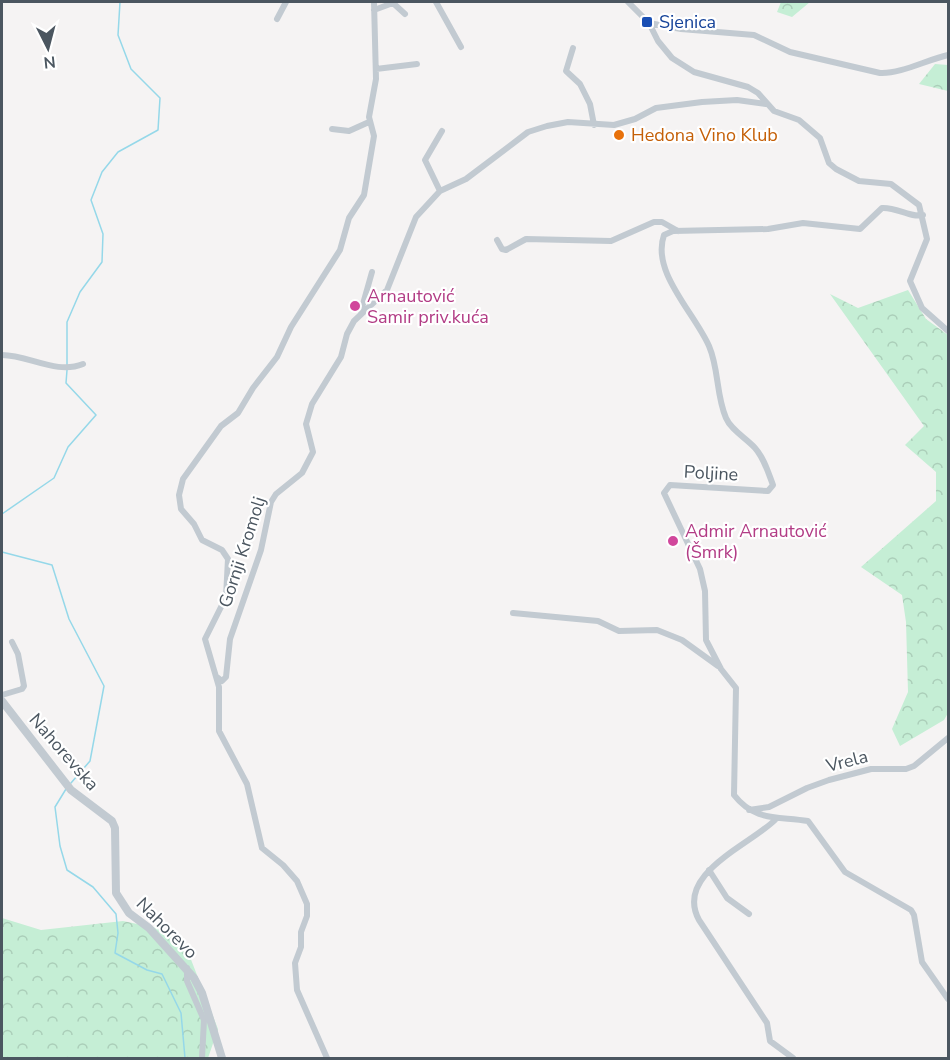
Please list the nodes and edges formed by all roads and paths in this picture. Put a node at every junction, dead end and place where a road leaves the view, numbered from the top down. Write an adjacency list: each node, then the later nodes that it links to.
1 (286, 2): 7 (street)
2 (374, 2): 5 (street)
3 (436, 2): 9 (street)
4 (628, 2): 8 (street)
5 (374, 10): 6 (street); 13 (street)
6 (405, 14)
7 (277, 19)
8 (649, 22): 11 (street); 14 (street)
9 (461, 47)
10 (573, 48): 16 (street)
11 (948, 55)
12 (417, 64): 13 (street)
13 (376, 69): 15 (street)
14 (766, 104): 16 (street, Gornji Kromolj); 20 (street)
15 (369, 122): 17 (street); 31 (street)
16 (594, 125): 19 (street, Gornji Kromolj)
17 (332, 129)
18 (442, 130): 19 (street)
19 (440, 191): 24 (street, Gornji Kromolj)
20 (923, 215): 21 (street); 25 (street)
21 (678, 231): 22 (street); 30 (street, Poljine)
22 (497, 240)
23 (372, 272): 24 (street)
24 (360, 315): 31 (street, Gornji Kromolj)
25 (948, 331)
26 (2, 355): 27 (street)
27 (83, 364)
28 (513, 613): 30 (street)
29 (12, 642): 32 (street)
30 (721, 669): 35 (street, Poljine)
31 (216, 677): 44 (street)
32 (2, 695)
33 (2, 701): 36 (street, Nahorevska)
34 (948, 738): 35 (street, Vrela)
35 (748, 810): 37 (street)
36 (108, 817): 40 (street, Nahorevo)
37 (776, 819): 38 (street); 41 (street)
38 (709, 870): 39 (street); 45 (street)
39 (749, 914)
40 (187, 968): 42 (street); 43 (street, Nahorevo)
41 (948, 999)
42 (202, 1059)
43 (222, 1059)
44 (327, 1059)
45 (792, 1059)

